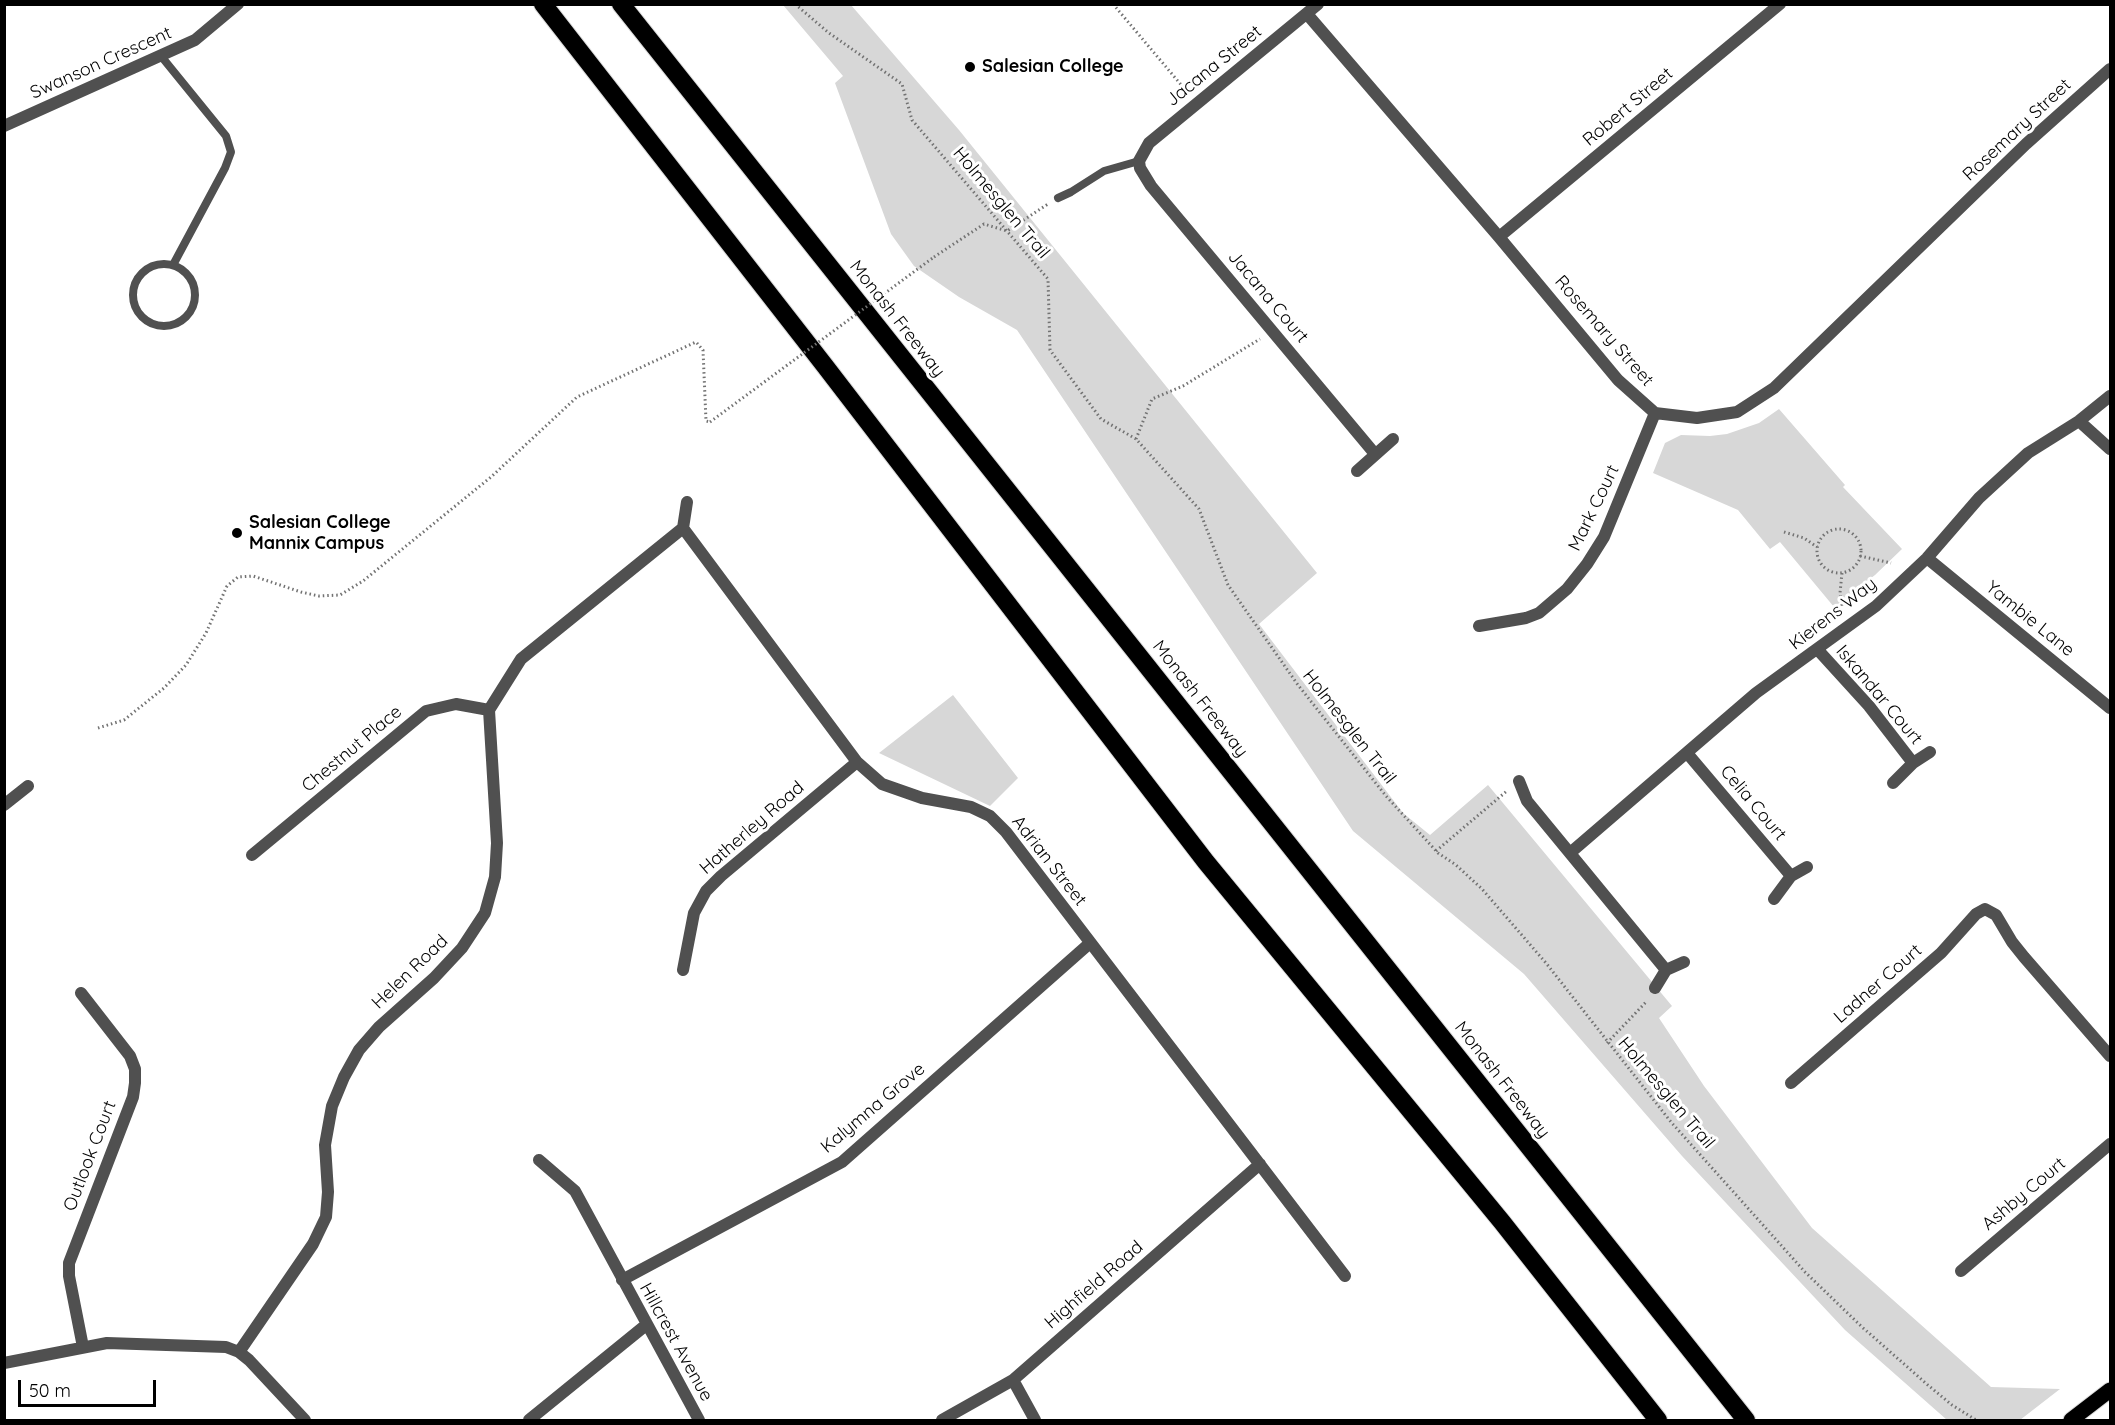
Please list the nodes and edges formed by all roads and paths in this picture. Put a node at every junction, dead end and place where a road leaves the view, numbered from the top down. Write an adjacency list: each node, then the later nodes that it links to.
1 (238, 4): 9 (street, Swanson Crescent)
2 (543, 4): 81 (highway)
3 (621, 4): 82 (highway, Monash Freeway)
4 (795, 4): 15 (path, Holmesglen Trail)
5 (1113, 4): 11 (path)
6 (1318, 4): 8 (street, Jacana Street)
7 (1780, 4): 16 (street, Robert Street)
8 (1307, 14): 11 (street, Jacana Street); 16 (street, Rosemary Street)
9 (161, 56): 12 (street, Swanson Crescent); 17 (lane)
10 (2110, 69): 20 (street, Rosemary Street)
11 (1197, 104): 13 (street, Jacana Street)
12 (4, 126)
13 (1139, 161): 14 (lane); 18 (street, Jacana Court)
14 (1058, 198): 15 (path)
15 (1007, 231): 22 (path, Holmesglen Trail); 40 (path, bridge)
16 (1499, 237): 20 (street, Rosemary Street)
17 (173, 265): 17 (lane)
18 (1273, 331): 22 (path); 25 (street, Jacana Court)
19 (2110, 396): 21 (street, Kierens Way)
20 (1655, 413): 36 (street, Mark Court)
21 (2079, 421): 24 (street); 32 (street, Kierens Way)
22 (1136, 439): 49 (path, Holmesglen Trail)
23 (1393, 439): 25 (street)
24 (2110, 449)
25 (1375, 454): 26 (street)
26 (1357, 471)
27 (687, 502): 28 (street)
28 (683, 528): 39 (street); 43 (street, Adrian Street)
29 (1784, 532): 30 (path)
30 (1817, 547): 31 (path); 34 (path)
31 (1860, 556): 33 (path); 34 (path)
32 (1927, 558): 37 (street, Kierens Way); 38 (street, Yambie Lane)
33 (1891, 563)
34 (1842, 573): 35 (path)
35 (1842, 606)
36 (1479, 626)
37 (1818, 650): 42 (street, Kierens Way); 44 (street, Iskandar Court)
38 (2110, 708)
39 (489, 710): 51 (street, Chestnut Place); 72 (street, Helen Road)
40 (98, 728)
41 (1930, 752): 44 (street, Iskandar Court)
42 (1687, 753): 50 (street, Kierens Way); 53 (street, Celia Court)
43 (857, 762): 55 (street, Adrian Street); 57 (street, Hatherley Road)
44 (1913, 763): 46 (street, Iskandar Court)
45 (1519, 781): 49 (path); 50 (street)
46 (1893, 783)
47 (28, 786): 48 (street)
48 (4, 805)
49 (1436, 851): 61 (path, Holmesglen Trail)
50 (1570, 853): 58 (street)
51 (252, 855)
52 (1807, 867): 53 (street)
53 (1791, 876): 54 (street)
54 (1774, 899)
55 (1090, 943): 66 (street, Adrian Street); 69 (street, Kalymna Grove)
56 (1684, 962): 58 (street)
57 (683, 970)
58 (1666, 970): 59 (street)
59 (1655, 988): 61 (path)
60 (81, 993): 71 (street, Outlook Court)
61 (1607, 1043): 83 (path, Holmesglen Trail)
62 (2110, 1056): 63 (street, Ladner Court)
63 (1791, 1083)
64 (2110, 1144): 67 (street, Ashby Court)
65 (539, 1160): 69 (street, Hillcrest Avenue)
66 (1260, 1164): 68 (street, Adrian Street); 74 (street, Highfield Road)
67 (1961, 1271)
68 (1345, 1276)
69 (622, 1280): 70 (street, Hillcrest Avenue)
70 (646, 1325): 77 (street); 78 (street, Hillcrest Avenue)
71 (83, 1347): 72 (street); 73 (street)
72 (239, 1352): 76 (street)
73 (4, 1363)
74 (1013, 1380): 79 (street, Highfield Road); 80 (street)
75 (2110, 1390): 84 (main road)
76 (305, 1420)
77 (529, 1420)
78 (699, 1420)
79 (942, 1420)
80 (1035, 1420)
81 (1658, 1420)
82 (1746, 1420)
83 (1976, 1420)
84 (2071, 1420)

